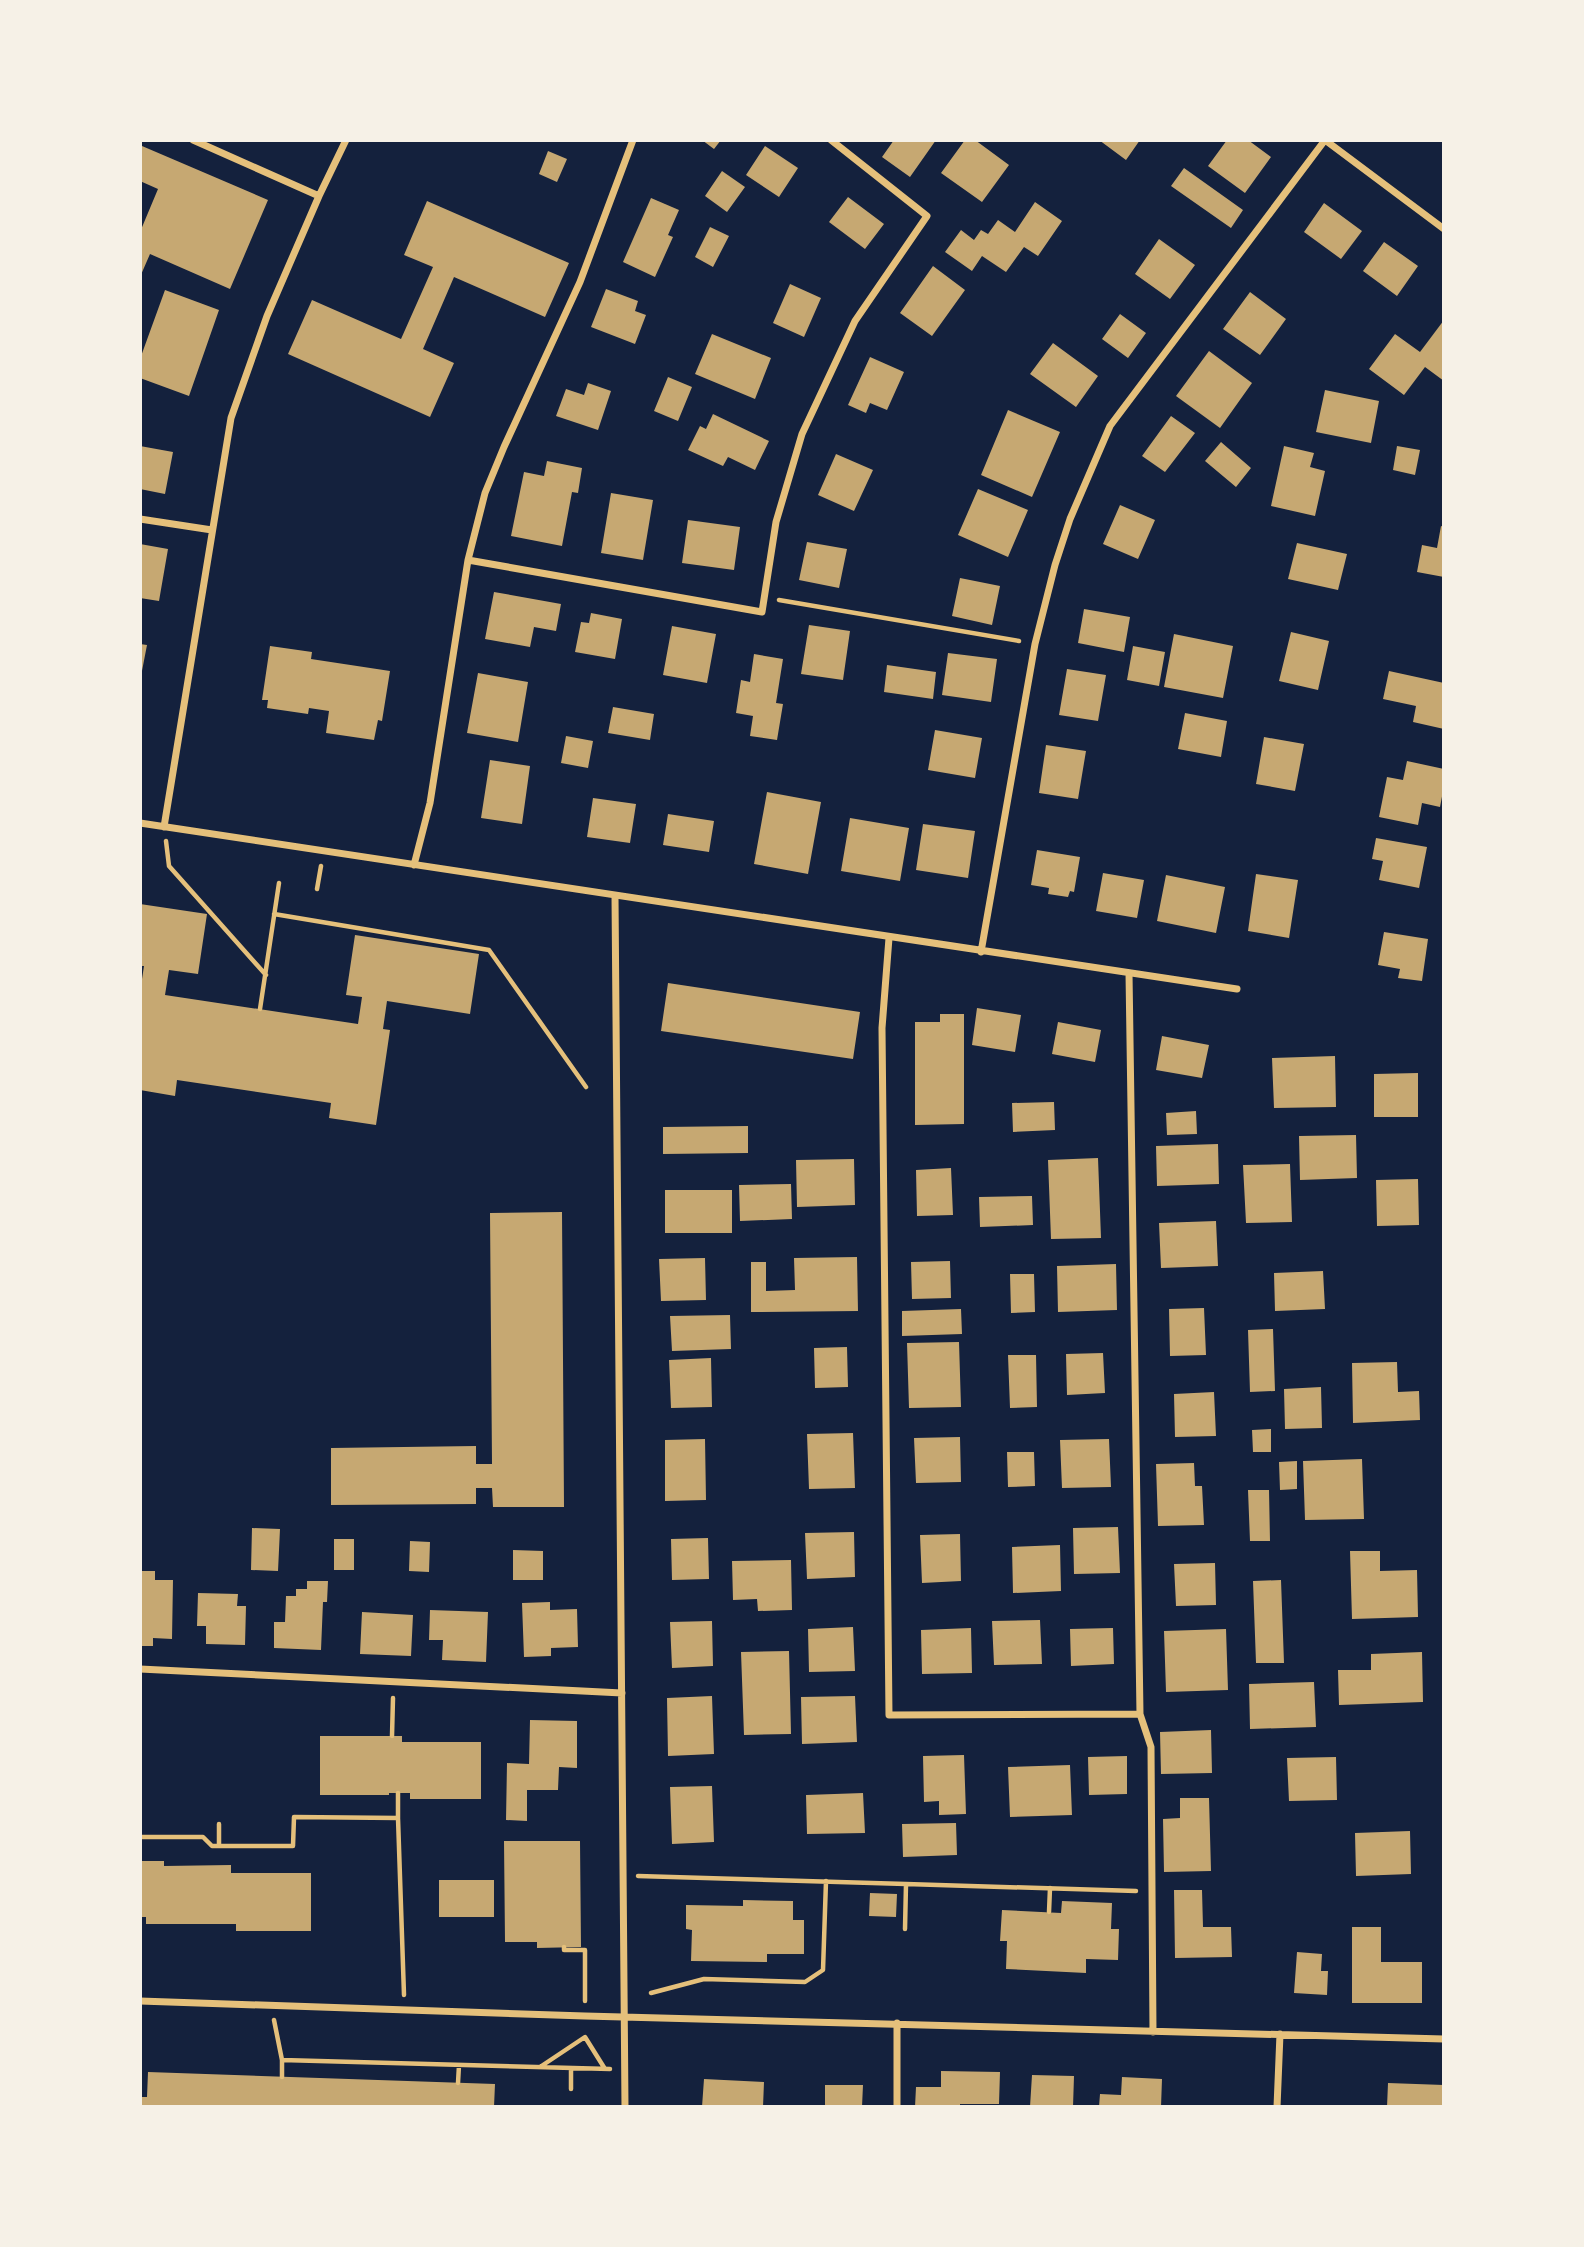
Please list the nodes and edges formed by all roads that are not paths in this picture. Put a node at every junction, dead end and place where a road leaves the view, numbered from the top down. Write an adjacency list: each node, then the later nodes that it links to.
1 (193, 140): 6 (street)
2 (346, 140): 6 (street)
3 (634, 140): 10 (street)
4 (831, 140): 10 (street)
5 (1325, 140): 7 (street); 16 (street)
6 (319, 197): 9 (street)
7 (1444, 229)
8 (140, 519): 9 (street)
9 (212, 530): 12 (street)
10 (468, 560): 13 (street)
11 (140, 823): 12 (street)
12 (164, 827): 13 (street)
13 (414, 865): 14 (street)
14 (615, 896): 15 (street); 20 (street)
15 (889, 938): 16 (street); 21 (street)
16 (981, 951): 17 (street)
17 (1129, 974): 18 (street); 21 (street)
18 (1237, 989)
19 (140, 1669): 20 (street)
20 (622, 1693): 23 (street)
21 (1140, 1714): 25 (street)
22 (140, 2001): 23 (street)
23 (624, 2016): 24 (street); 28 (street)
24 (897, 2023): 25 (street); 29 (street)
25 (1153, 2032): 26 (street)
26 (1280, 2034): 27 (street); 30 (street)
27 (1444, 2039)
28 (625, 2107)
29 (897, 2107)
30 (1277, 2107)

